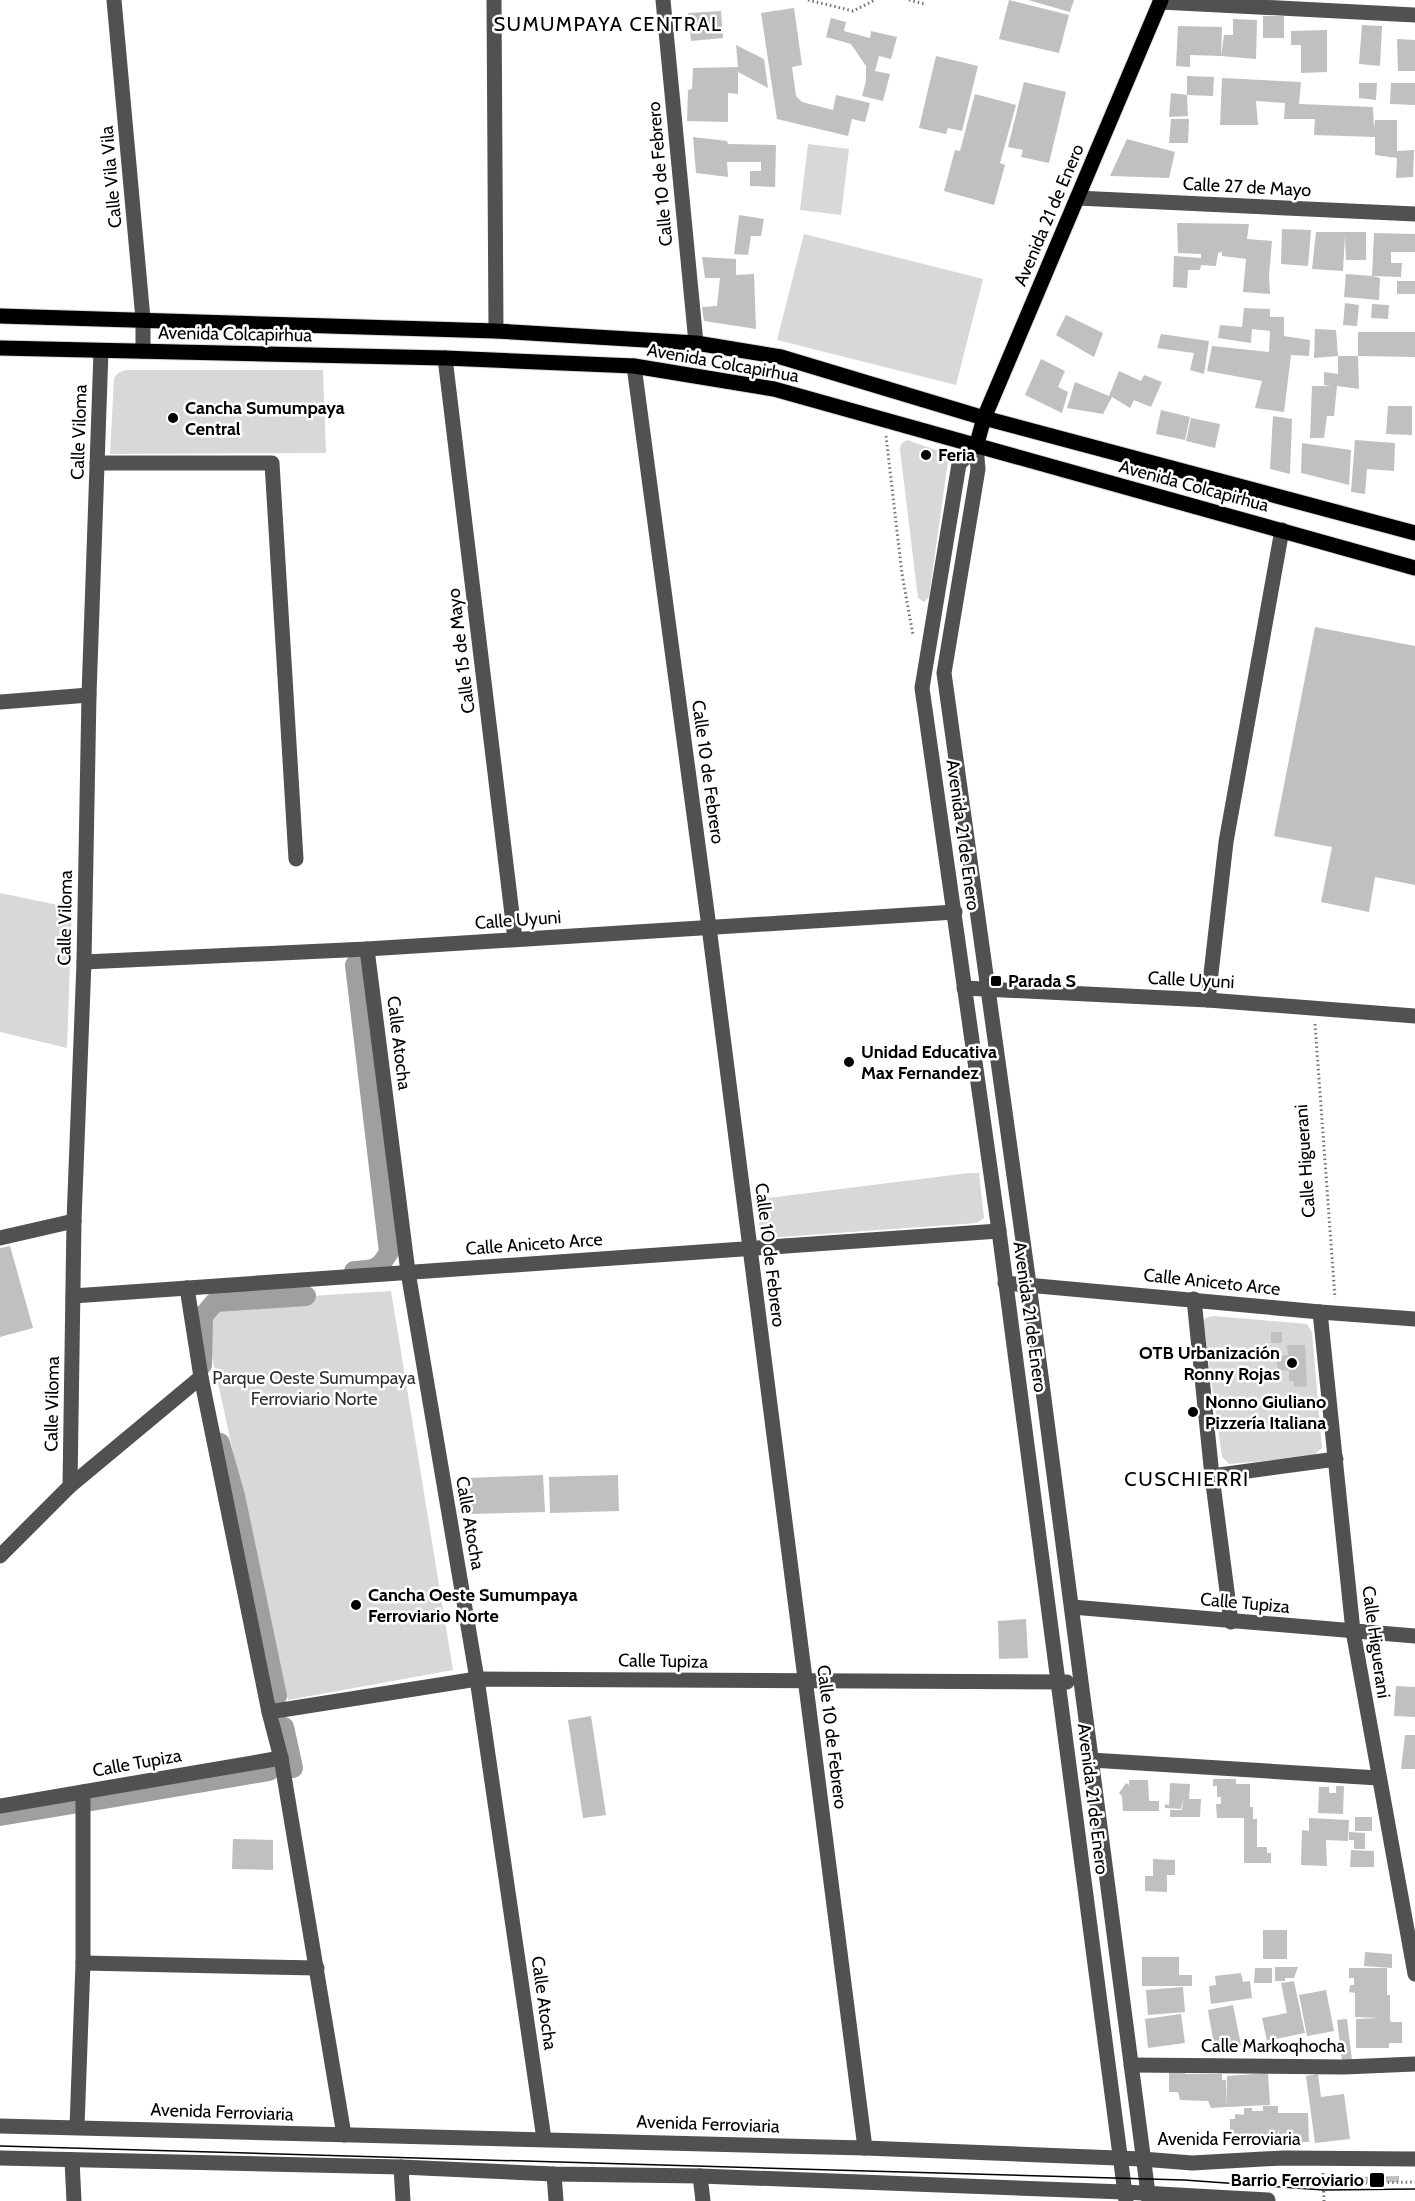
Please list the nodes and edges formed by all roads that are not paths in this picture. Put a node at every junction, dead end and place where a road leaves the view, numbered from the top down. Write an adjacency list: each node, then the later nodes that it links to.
1 (114, 0): 9 (street, Calle Vila Vila)
2 (494, 0): 10 (street)
3 (663, 0): 11 (street, Calle 10 de Febrero)
4 (1161, 1): 5 (street); 6 (main road, Avenida 21 de Enero)
5 (1415, 15)
6 (1077, 198): 7 (street, Calle 27 de Mayo); 17 (main road, Avenida 21 de Enero)
7 (1415, 214)
8 (0, 316): 9 (main road, Avenida Colcapirhua)
9 (143, 319): 10 (main road, Avenida Colcapirhua); 14 (street, Calle Vila Vila)
10 (496, 331): 11 (main road, Avenida Colcapirhua)
11 (696, 344): 17 (main road, Avenida Colcapirhua)
12 (0, 348): 13 (main road, Avenida Colcapirhua)
13 (101, 351): 14 (main road, Avenida Colcapirhua); 19 (street, Calle Viloma)
14 (143, 351): 15 (main road, Avenida Colcapirhua)
15 (445, 358): 16 (main road, Avenida Colcapirhua); 28 (street, Calle 15 de Mayo)
16 (634, 366): 18 (main road, Avenida Colcapirhua); 27 (street, Calle 10 de Febrero)
17 (984, 418): 18 (main road, Avenida 21 de Enero); 21 (main road, Avenida Colcapirhua)
18 (976, 447): 20 (main road, Avenida Colcapirhua); 26 (street, Avenida 21 de Enero); 32 (street, Avenida 21 de Enero)
19 (97, 463): 23 (street, Calle Viloma); 25 (street)
20 (1282, 530): 22 (main road, Avenida Colcapirhua); 33 (street)
21 (1415, 533)
22 (1415, 568)
23 (89, 695): 24 (street); 30 (street, Calle Viloma)
24 (0, 702)
25 (296, 859)
26 (955, 912): 27 (street, Calle Uyuni); 31 (street, Avenida 21 de Enero)
27 (709, 927): 28 (street, Calle Uyuni); 38 (street, Calle 10 de Febrero)
28 (515, 939): 29 (street, Calle Uyuni)
29 (367, 949): 30 (street, Calle Uyuni); 39 (street, Calle Atocha)
30 (84, 962): 35 (street, Calle Viloma)
31 (964, 988): 32 (street, Calle Uyuni); 36 (street, Avenida 21 de Enero)
32 (988, 990): 33 (street, Calle Uyuni); 41 (street, Avenida 21 de Enero)
33 (1208, 1000): 34 (street, Calle Uyuni)
34 (1415, 1016)
35 (74, 1221): 37 (street); 43 (street, Calle Viloma)
36 (999, 1231): 38 (street, Calle Aniceto Arce); 40 (street, Avenida 21 de Enero)
37 (0, 1238)
38 (749, 1248): 39 (street, Calle Aniceto Arce); 58 (street, Calle 10 de Febrero)
39 (408, 1272): 42 (street, Calle Aniceto Arce); 56 (street, Calle Atocha)
40 (1005, 1282): 41 (street, Calle Aniceto Arce); 59 (street, Avenida 21 de Enero)
41 (1029, 1284): 44 (street, Calle Aniceto Arce); 52 (street, Avenida 21 de Enero)
42 (187, 1288): 43 (street, Calle Aniceto Arce); 47 (street)
43 (73, 1296): 50 (street, Calle Viloma)
44 (1194, 1299): 45 (street, Calle Aniceto Arce); 49 (street)
45 (1320, 1312): 46 (street, Calle Aniceto Arce); 48 (street, Calle Higuerani)
46 (1415, 1319)
47 (201, 1377): 50 (street); 60 (street)
48 (1336, 1459): 49 (street); 54 (street, Calle Higuerani)
49 (1212, 1476): 53 (street)
50 (70, 1486): 51 (street)
51 (0, 1556)
52 (1072, 1607): 53 (street, Calle Tupiza); 57 (street, Avenida 21 de Enero)
53 (1231, 1622): 54 (street, Calle Tupiza)
54 (1353, 1631): 55 (street, Calle Tupiza); 63 (street, Calle Higuerani)
55 (1415, 1636)
56 (477, 1679): 58 (street, Calle Tupiza); 60 (street, Calle Tupiza); 74 (street, Calle Atocha)
57 (1080, 1681): 59 (street, Calle Tupiza); 62 (street, Avenida 21 de Enero)
58 (805, 1682): 59 (street, Calle Tupiza); 75 (street, Calle 10 de Febrero)
59 (1059, 1683): 77 (street, Avenida 21 de Enero)
60 (269, 1712): 61 (street)
61 (280, 1758): 64 (street, Calle Tupiza); 67 (street)
62 (1092, 1760): 63 (street); 70 (street, Avenida 21 de Enero)
63 (1378, 1778): 68 (street, Calle Higuerani)
64 (83, 1792): 65 (street, Calle Tupiza); 66 (street)
65 (0, 1806)
66 (83, 1963): 67 (street); 72 (street)
67 (317, 1968): 73 (street)
68 (1415, 1971)
69 (1415, 2064): 70 (street, Calle Markoqhocha)
70 (1131, 2065): 79 (street, Avenida 21 de Enero)
71 (0, 2126): 72 (street, Avenida Ferroviaria)
72 (77, 2127): 73 (street, Avenida Ferroviaria)
73 (344, 2134): 74 (street, Avenida Ferroviaria)
74 (544, 2139): 75 (street, Avenida Ferroviaria)
75 (865, 2148): 77 (street, Avenida Ferroviaria)
76 (0, 2158): 80 (street)
77 (1120, 2158): 79 (street, Avenida Ferroviaria); 84 (street, Avenida 21 de Enero)
78 (1415, 2158): 79 (street, Avenida Ferroviaria)
79 (1142, 2159): 85 (street, Avenida 21 de Enero)
80 (72, 2160): 81 (street); 87 (street)
81 (400, 2167): 82 (street); 88 (street)
82 (554, 2174): 83 (street); 89 (street)
83 (700, 2176): 84 (street); 90 (street)
84 (1125, 2196): 85 (street)
85 (1148, 2197): 86 (street)
86 (1268, 2200)
87 (74, 2201)
88 (403, 2201)
89 (556, 2201)
90 (703, 2201)

